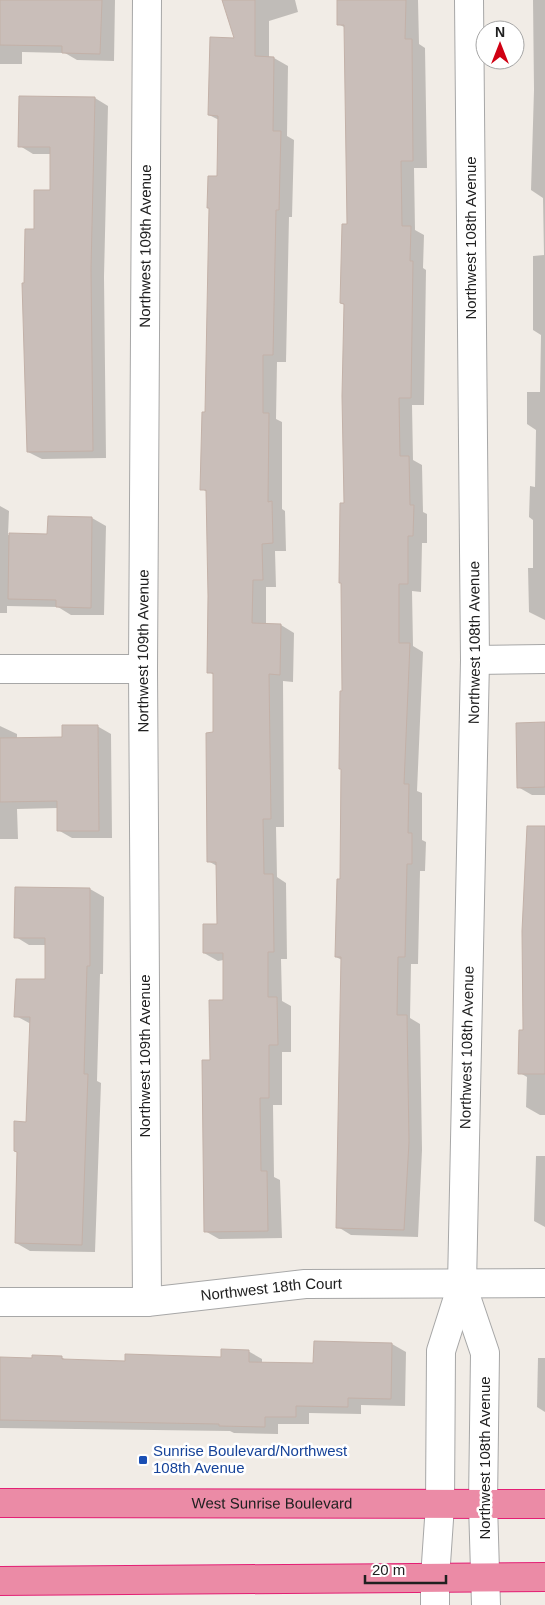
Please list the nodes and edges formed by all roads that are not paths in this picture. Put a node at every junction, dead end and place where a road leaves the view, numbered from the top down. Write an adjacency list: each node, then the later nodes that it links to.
1 (147, 0): 6 (street, Northwest 109th Avenue)
2 (469, 0): 4 (street, Northwest 108th Avenue)
3 (545, 659): 4 (street)
4 (475, 660): 8 (street, Northwest 108th Avenue)
5 (0, 669): 6 (street)
6 (143, 669): 10 (street, Northwest 109th Avenue)
7 (545, 1283): 8 (street, Northwest 18th Court)
8 (462, 1285): 10 (street, Northwest 18th Court); 12 (street, Northwest 108th Avenue); 14 (street, Northwest 108th Avenue)
9 (0, 1302): 10 (street, Northwest 18th Court)
10 (147, 1302)
11 (0, 1503): 14 (highway, West Sunrise Boulevard)
12 (483, 1504): 13 (highway, West Sunrise Boulevard); 14 (highway, West Sunrise Boulevard); 15 (street, Northwest 108th Avenue)
13 (545, 1504)
14 (440, 1505): 17 (street, Northwest 108th Avenue)
15 (487, 1577): 16 (highway); 17 (highway); 20 (street, Northwest 108th Avenue)
16 (545, 1577)
17 (435, 1578): 18 (highway); 19 (street, Northwest 108th Avenue)
18 (0, 1580)
19 (435, 1605)
20 (486, 1605)

